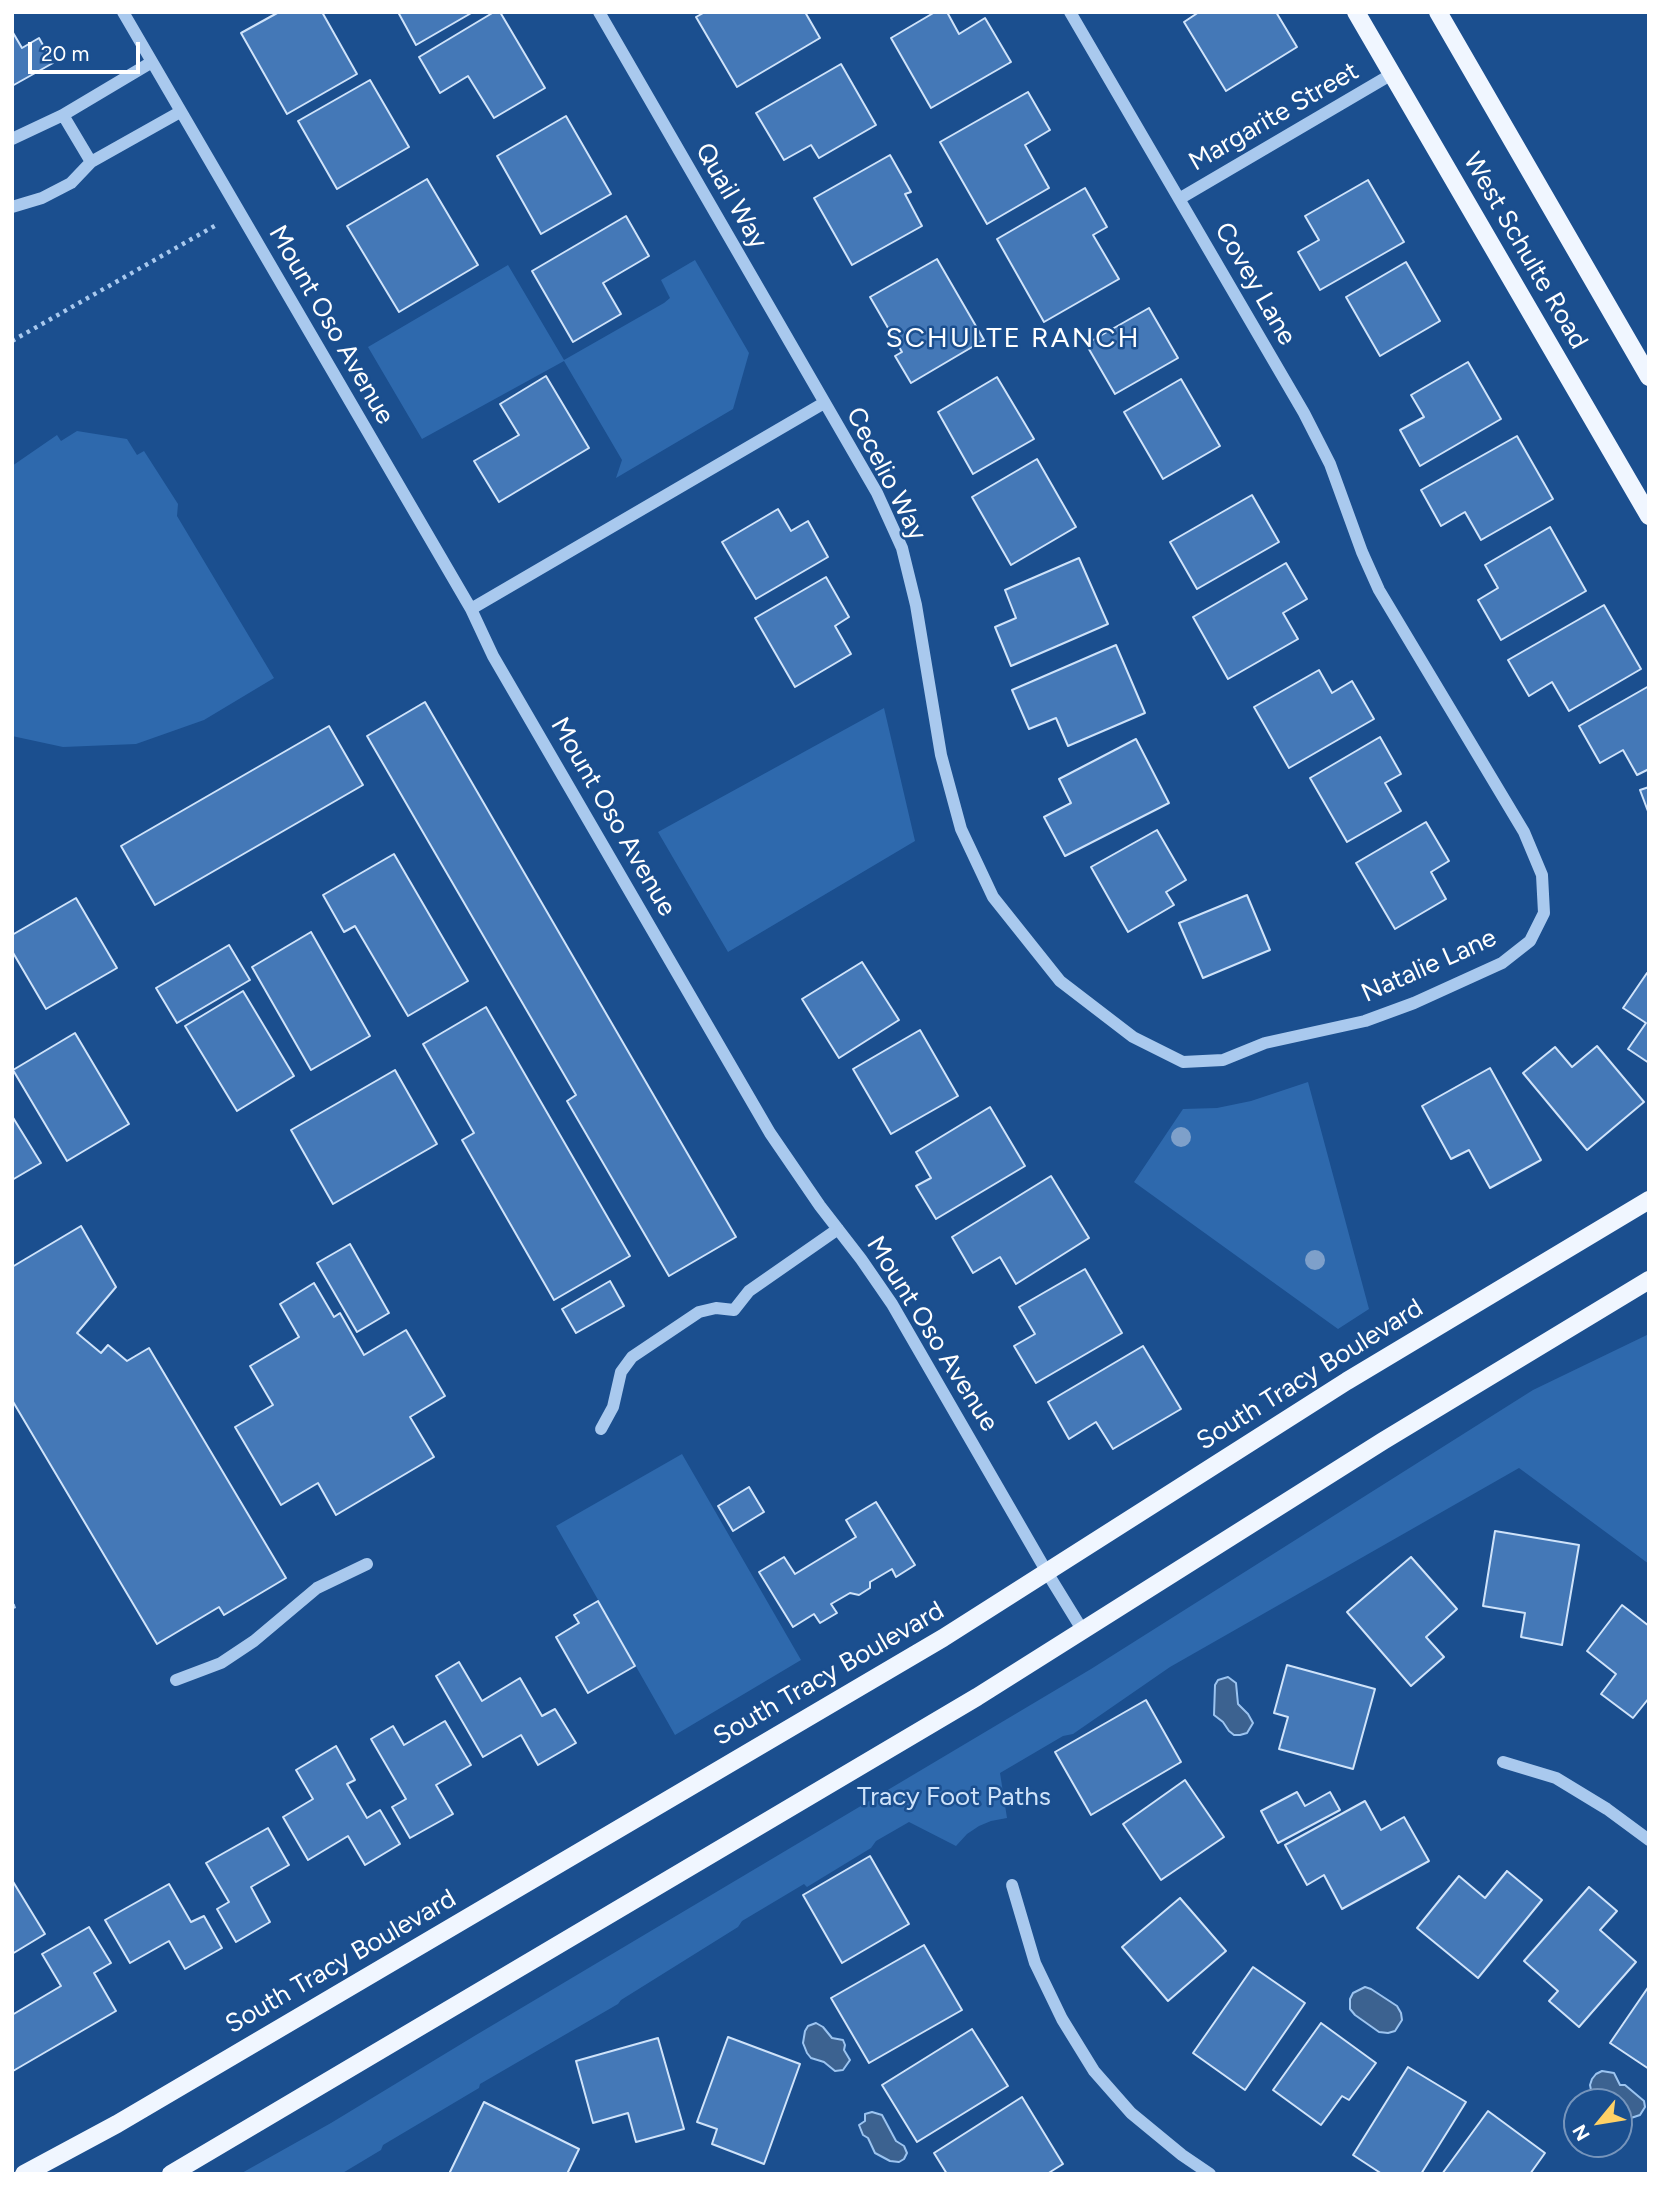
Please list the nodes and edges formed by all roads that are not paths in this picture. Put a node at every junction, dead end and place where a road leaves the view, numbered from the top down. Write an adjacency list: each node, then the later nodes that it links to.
1 (123, 12): 6 (street, Mount Oso Avenue)
2 (599, 12): 15 (street, Quail Way)
3 (1070, 12): 12 (street, Covey Lane)
4 (1356, 12): 7 (main road, West Schulte Road)
5 (1438, 12): 14 (main road, West Schulte Road)
6 (152, 62): 8 (street, Mount Oso Avenue); 9 (street)
7 (1392, 74): 12 (street, Margarite Street); 16 (main road, West Schulte Road)
8 (180, 112): 11 (street); 18 (street, Mount Oso Avenue)
9 (63, 115): 10 (street); 11 (street)
10 (12, 139)
11 (91, 162): 13 (street)
12 (1179, 199): 17 (street, Covey Lane)
13 (12, 206)
14 (1649, 377)
15 (824, 403): 18 (street, Cecelio Way); 19 (street, Cecelio Way)
16 (1649, 516)
17 (1379, 590): 19 (street, Natalie Lane)
18 (471, 609): 21 (street, Mount Oso Avenue)
19 (1060, 981)
20 (1649, 1200): 25 (main road, South Tracy Boulevard)
21 (838, 1229): 23 (street); 25 (street, Mount Oso Avenue)
22 (1649, 1280): 26 (main road)
23 (601, 1429)
24 (367, 1564): 27 (street)
25 (1048, 1573): 26 (street, Mount Oso Avenue); 31 (main road, South Tracy Boulevard)
26 (1083, 1631): 32 (main road)
27 (176, 1680)
28 (1503, 1762): 29 (street)
29 (1649, 1840)
30 (1012, 1885): 33 (street)
31 (24, 2174)
32 (171, 2174)
33 (1210, 2174)

